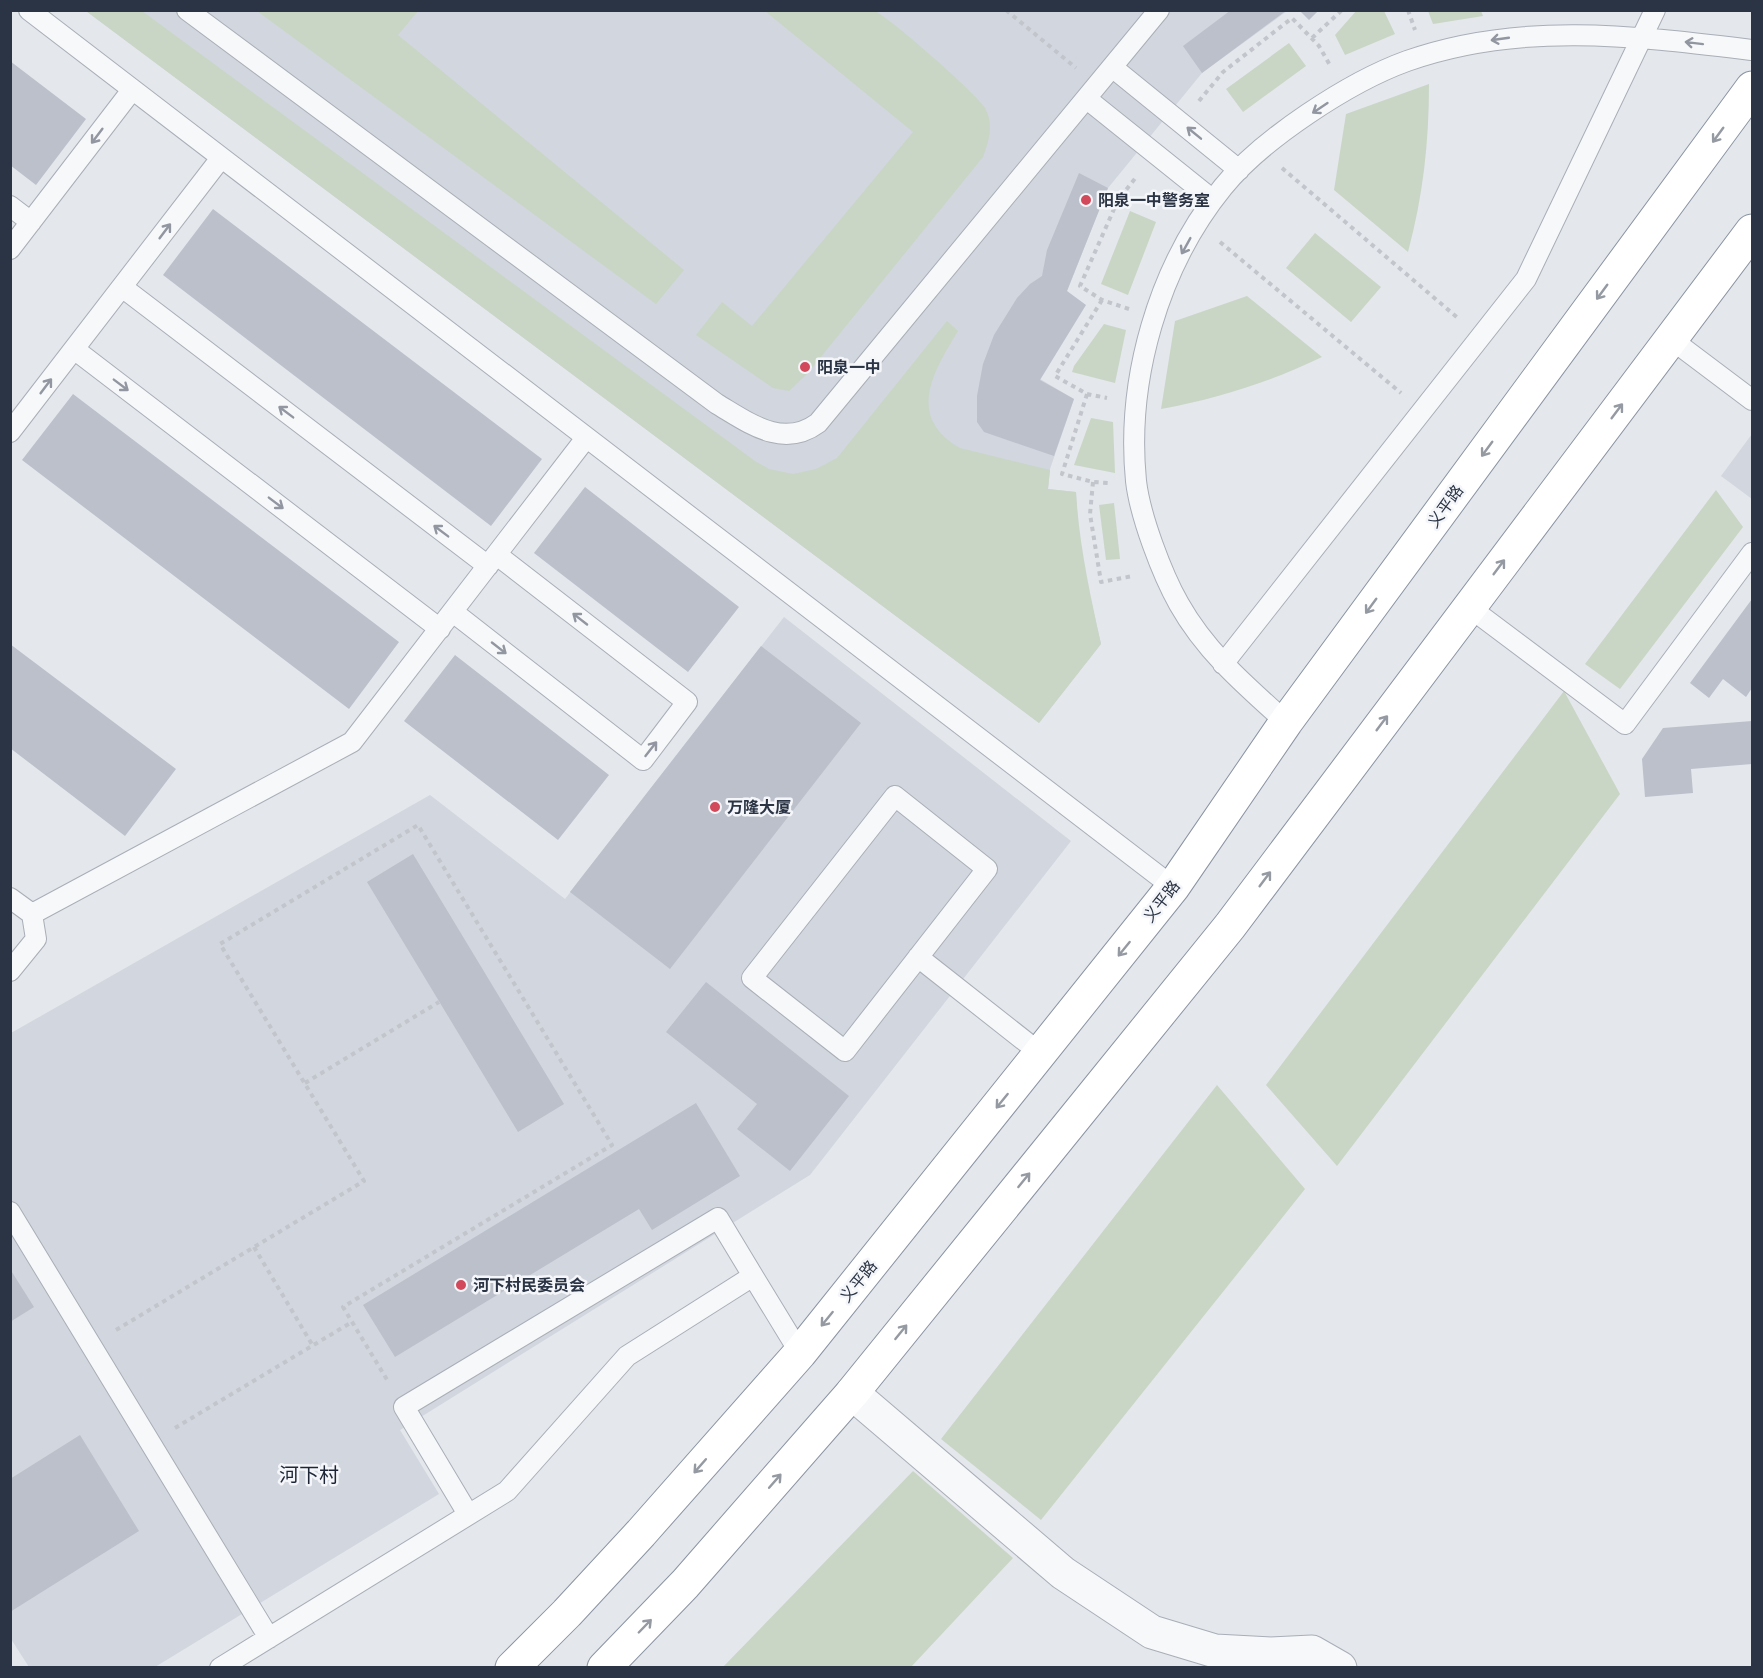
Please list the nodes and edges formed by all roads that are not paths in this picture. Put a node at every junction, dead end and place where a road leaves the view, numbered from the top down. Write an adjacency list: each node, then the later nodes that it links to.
1 (28, 10): 9 (lane)
2 (187, 10): 10 (lane)
3 (1159, 10): 7 (lane)
4 (1655, 10): 5 (lane)
5 (1643, 37): 6 (lane, one-way to 5); 12 (lane, one-way to 12); 29 (lane)
6 (1752, 50)
7 (1112, 68): 10 (lane); 12 (lane, one-way to 7)
8 (1752, 88): 30 (highway, 义平路, one-way to 30)
9 (132, 90): 11 (lane); 15 (lane, one-way to 15)
10 (1092, 92): 13 (lane)
11 (221, 158): 18 (lane, one-way to 11); 23 (lane)
12 (1239, 170): 13 (lane)
13 (1213, 200): 29 (lane, one-way to 29)
14 (10, 206): 15 (lane)
15 (31, 222): 17 (lane)
16 (1752, 231): 19 (highway)
17 (10, 249)
18 (122, 287): 20 (lane); 25 (lane, one-way to 18)
19 (1671, 339): 21 (lane); 26 (highway, one-way to 19)
20 (74, 349): 22 (lane, one-way to 20); 28 (lane, one-way to 28)
21 (1752, 400)
22 (10, 432)
23 (586, 438): 25 (lane); 31 (lane)
24 (1752, 553): 26 (lane)
25 (492, 561): 27 (lane); 27 (lane, one-way to 25)
26 (1469, 607): 40 (highway, one-way to 26)
27 (453, 612): 28 (lane)
28 (440, 629): 33 (lane)
29 (1223, 664): 30 (lane)
30 (1286, 722): 31 (highway, 义平路)
31 (1173, 887): 36 (highway, 义平路, one-way to 36)
32 (10, 898): 33 (lane)
33 (32, 914): 35 (lane)
34 (918, 957): 34 (lane); 36 (lane)
35 (10, 971)
36 (1040, 1053): 39 (highway, 义平路, one-way to 39)
37 (10, 1212): 42 (lane)
38 (753, 1276): 39 (lane); 41 (lane); 41 (lane)
39 (800, 1353): 44 (highway, 义平路, one-way to 44)
40 (852, 1393): 45 (highway, one-way to 40); 46 (street)
41 (468, 1514): 42 (lane)
42 (269, 1638): 43 (lane)
43 (220, 1668)
44 (512, 1668)
45 (604, 1668)
46 (1340, 1668)

